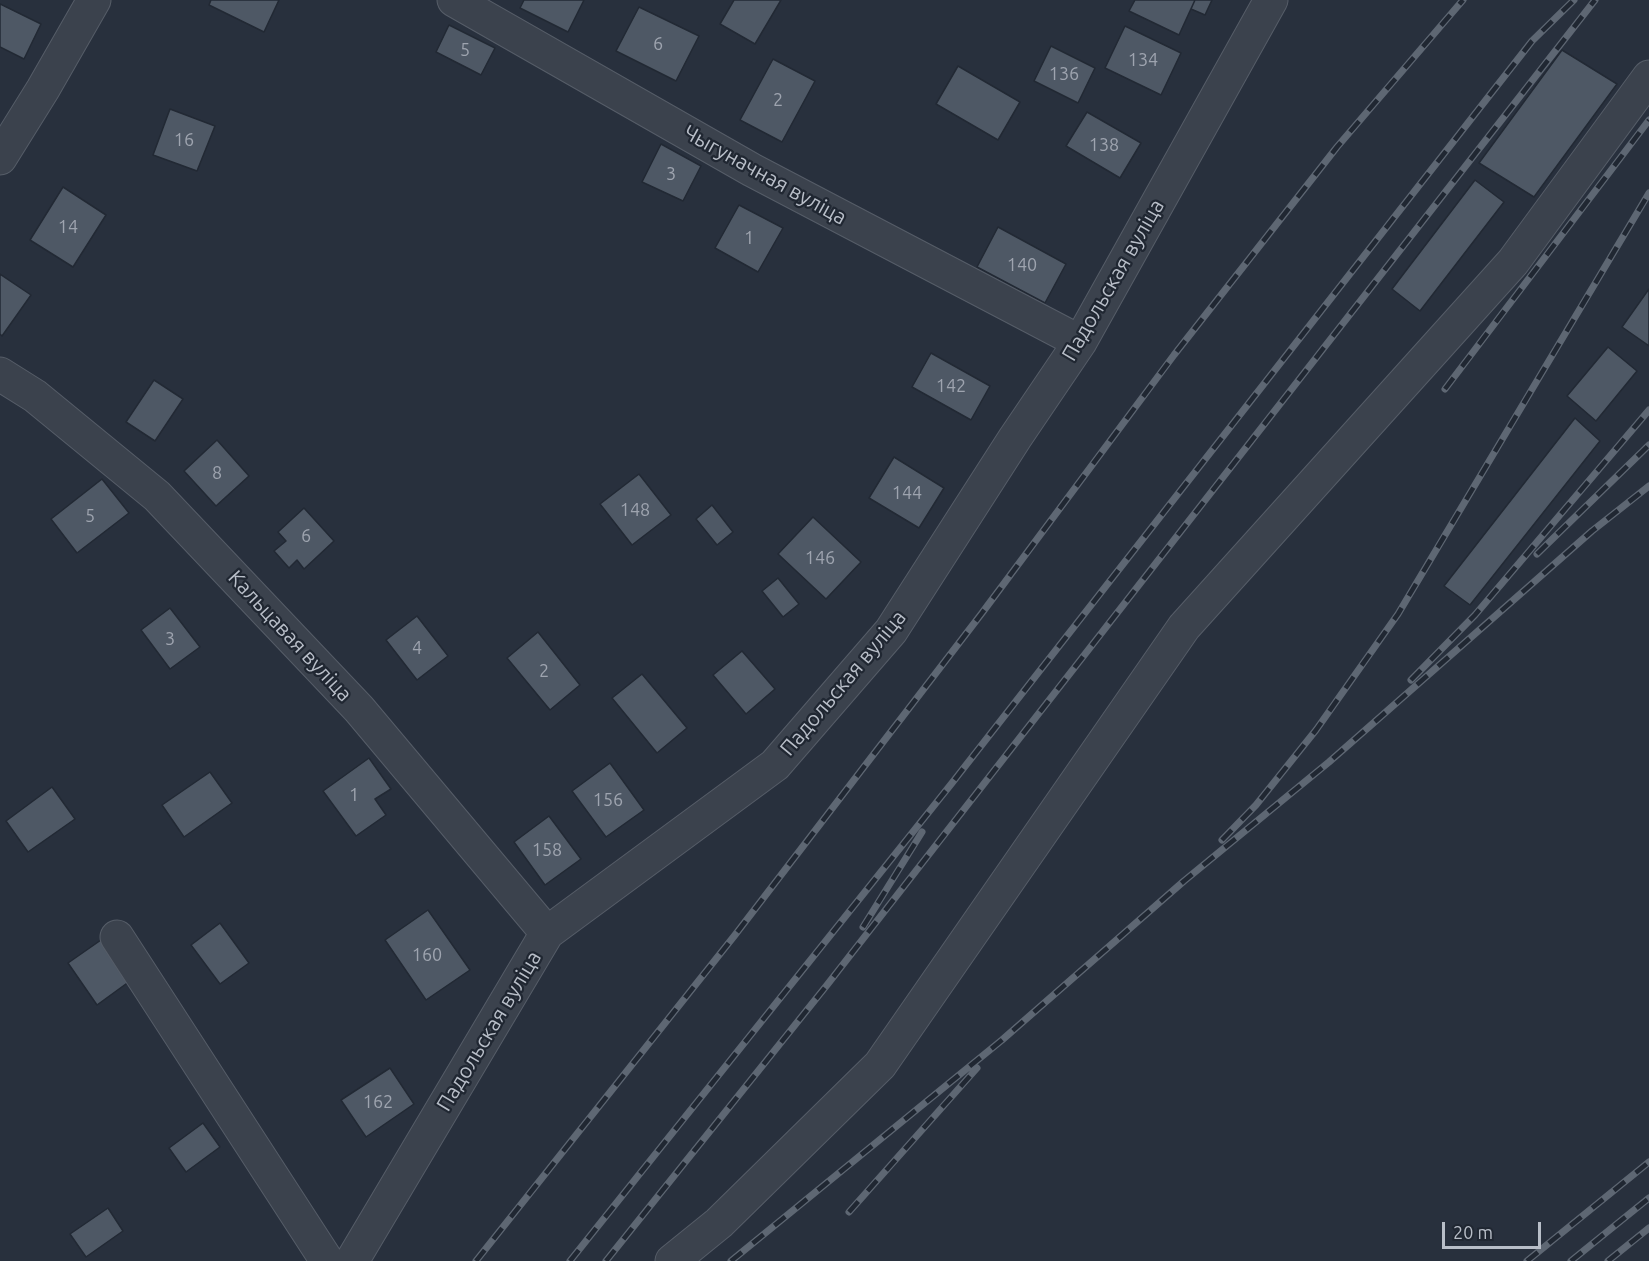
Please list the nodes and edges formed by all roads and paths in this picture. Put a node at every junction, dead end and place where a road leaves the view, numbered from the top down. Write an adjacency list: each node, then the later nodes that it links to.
1 (94, 0): 5 (street)
2 (454, 0): 6 (street, Чыгуначная вуліца)
3 (1271, 0): 6 (street, Падольская вуліца)
4 (1649, 77): 12 (street)
5 (0, 158)
6 (1080, 342): 8 (street, Падольская вуліца)
7 (0, 374): 8 (street, Кальцавая вуліца)
8 (547, 933): 11 (street, Падольская вуліца)
9 (117, 938): 10 (street)
10 (327, 1261)
11 (352, 1261)
12 (672, 1261)

